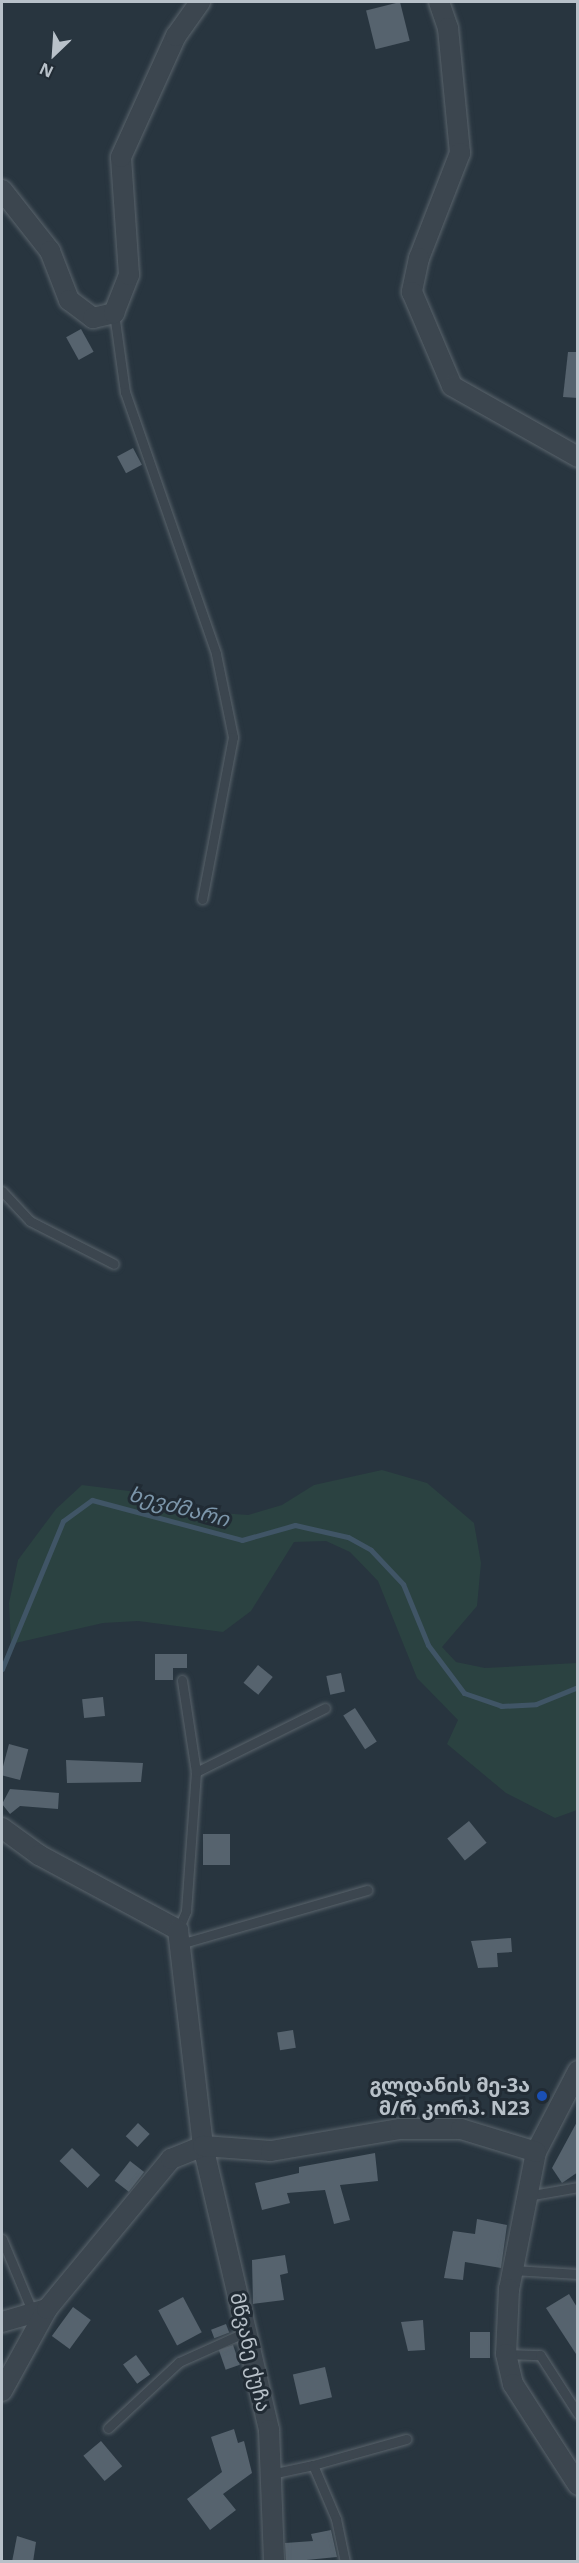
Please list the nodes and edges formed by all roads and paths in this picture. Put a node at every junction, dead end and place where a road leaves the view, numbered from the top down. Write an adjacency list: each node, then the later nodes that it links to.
1 (200, 2): 4 (street)
2 (439, 2): 5 (street)
3 (2, 190): 4 (street)
4 (114, 313): 6 (lane)
5 (578, 457)
6 (202, 899)
7 (2, 1191): 8 (lane)
8 (114, 1264)
9 (182, 1680): 11 (lane)
10 (325, 1708): 11 (lane)
11 (196, 1773): 14 (lane)
12 (2, 1828): 14 (street)
13 (368, 1890): 14 (lane)
14 (179, 1937): 16 (street, მწვანე ქუჩა)
15 (578, 2071): 17 (street)
16 (203, 2146): 17 (street); 23 (street); 25 (street, მწვანე ქუჩა)
17 (536, 2152): 19 (street)
18 (578, 2187): 19 (lane)
19 (527, 2196): 21 (street)
20 (2, 2239): 23 (lane)
21 (513, 2270): 22 (lane); 26 (street)
22 (578, 2274)
23 (40, 2311): 24 (street); 27 (street)
24 (2, 2322)
25 (246, 2332): 29 (lane); 32 (street, მწვანე ქუჩა)
26 (506, 2354): 28 (lane); 33 (street)
27 (2, 2391)
28 (578, 2414)
29 (108, 2428)
30 (405, 2439): 31 (lane)
31 (313, 2465): 32 (lane); 35 (lane)
32 (271, 2474): 34 (street, მწვანე ქუჩა)
33 (578, 2485)
34 (274, 2562)
35 (345, 2562)

